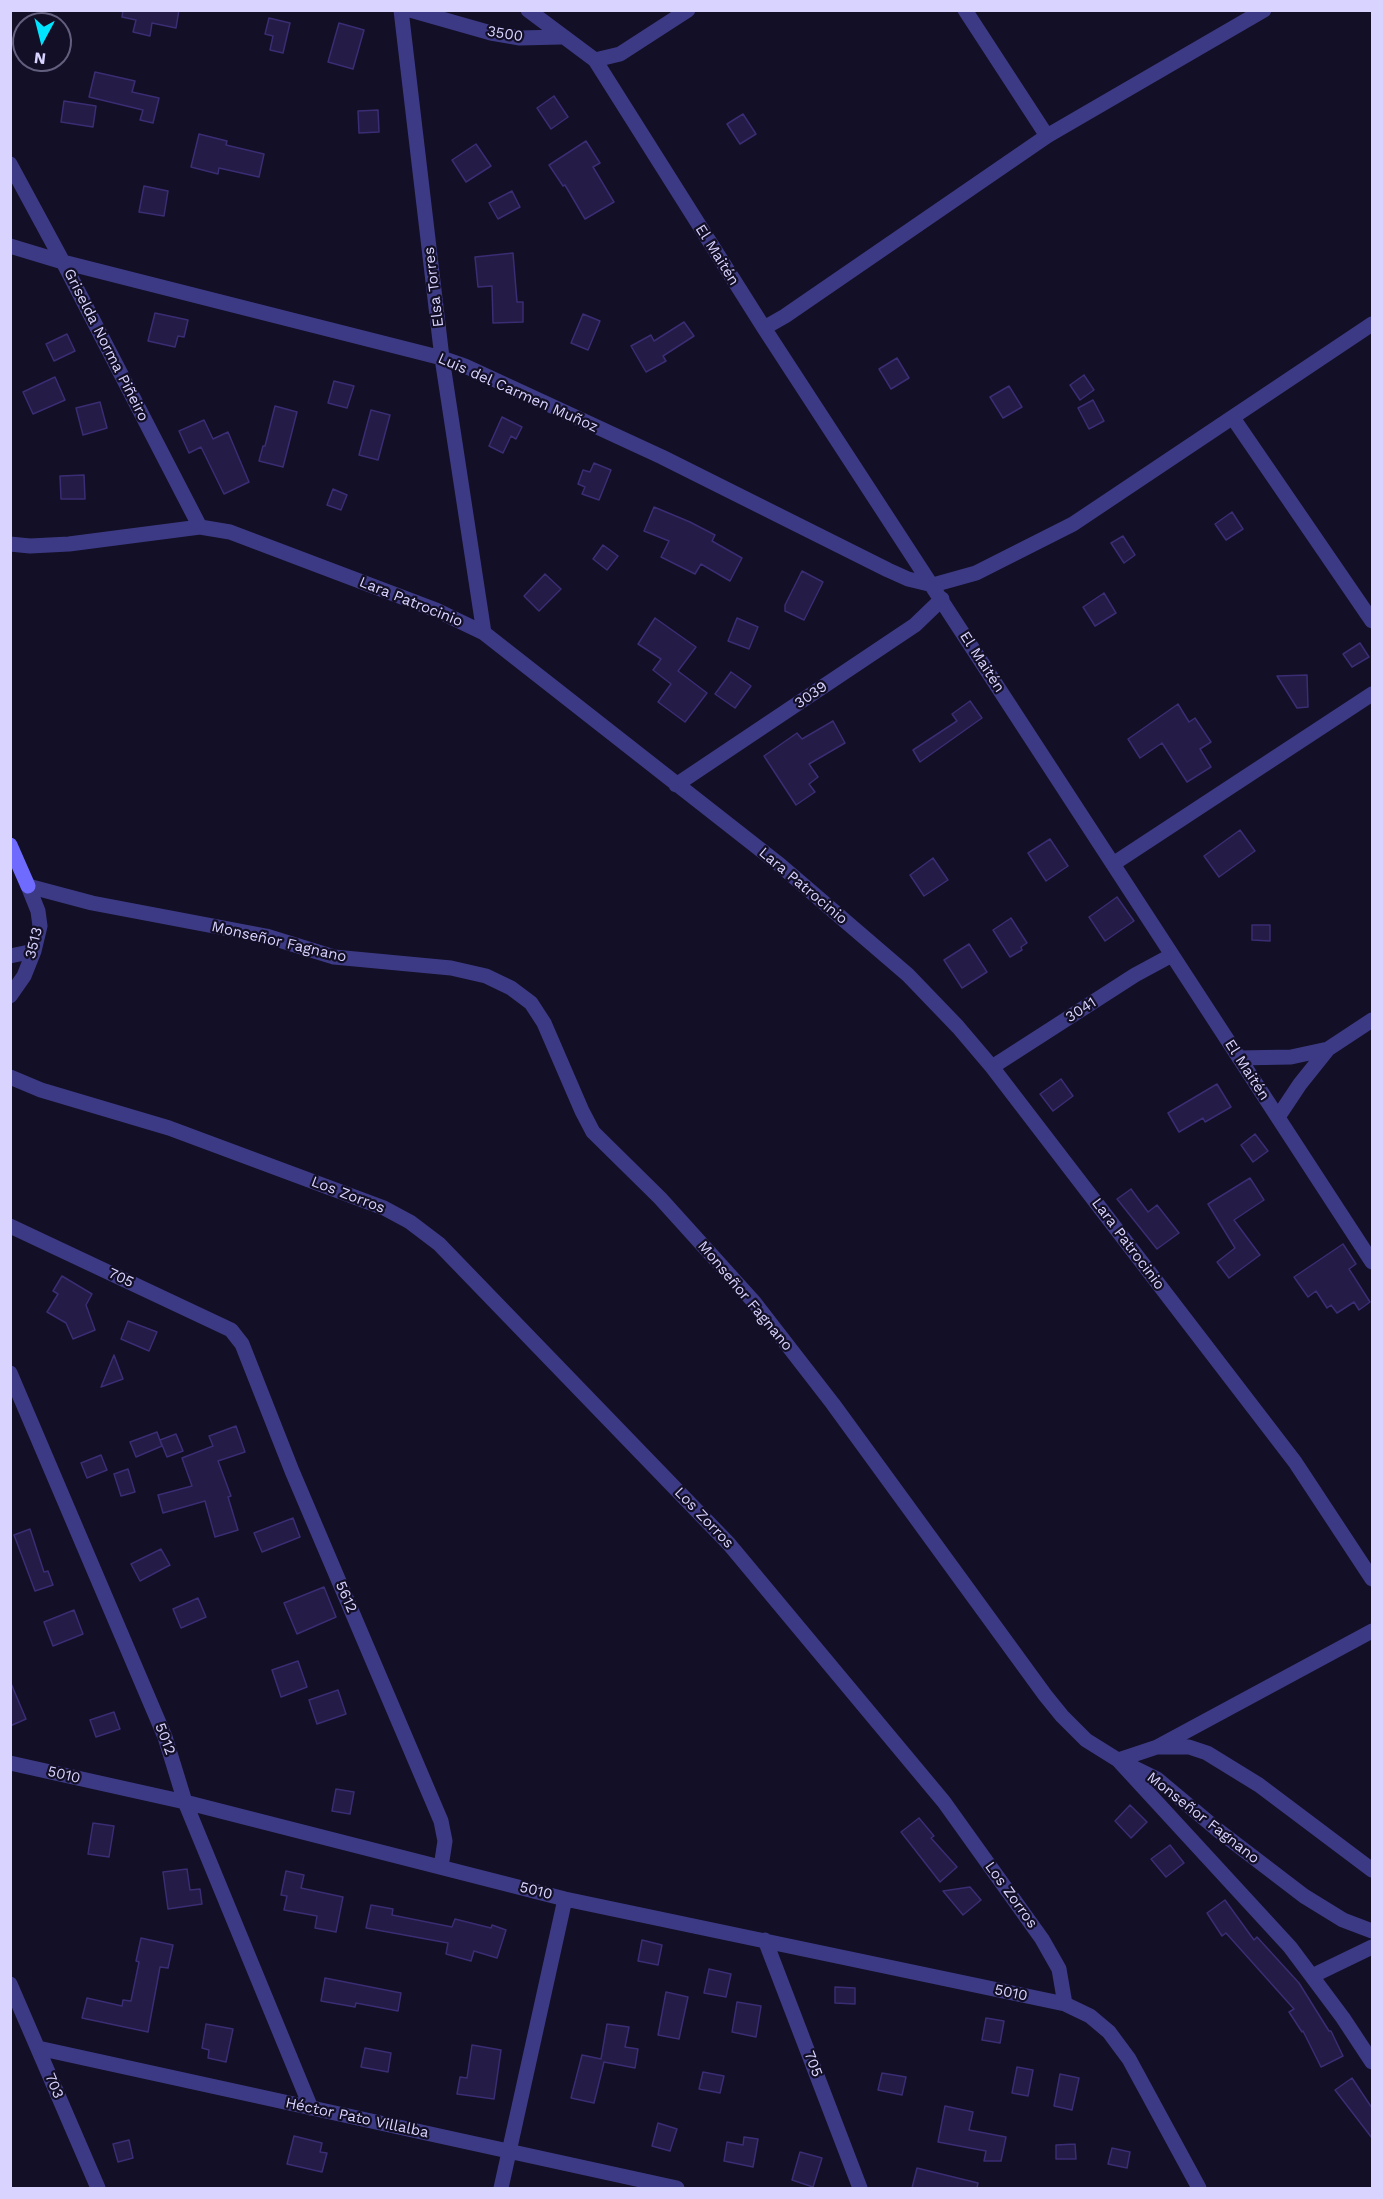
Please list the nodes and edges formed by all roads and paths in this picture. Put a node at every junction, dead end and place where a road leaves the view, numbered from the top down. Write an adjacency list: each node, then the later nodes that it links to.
1 (401, 10): 15 (street, Elsa Torres)
2 (410, 10): 7 (street, 3500)
3 (528, 10): 7 (street)
4 (688, 10): 8 (street)
5 (965, 10): 9 (street)
6 (1264, 10): 9 (street)
7 (561, 37): 8 (street)
8 (595, 60): 14 (street, El Maitén)
9 (1047, 136): 14 (street)
10 (10, 164): 12 (street, Griselda Norma Piñeiro)
11 (10, 246): 12 (street, Luis del Carmen Muñoz)
12 (63, 262): 15 (street, Luis del Carmen Muñoz); 17 (street, Griselda Norma Piñeiro)
13 (1372, 324): 16 (street)
14 (764, 328): 19 (street, El Maitén)
15 (442, 358): 19 (street, Luis del Carmen Muñoz); 22 (street, Elsa Torres)
16 (1233, 418): 19 (street); 21 (street)
17 (200, 527): 18 (street, Lara Patrocinio); 22 (street, Lara Patrocinio)
18 (10, 544)
19 (933, 585): 20 (street, El Maitén)
20 (942, 599): 24 (street, 3039); 26 (street, El Maitén)
21 (1372, 621)
22 (484, 633): 24 (street, Lara Patrocinio)
23 (1372, 694): 26 (street)
24 (676, 785): 36 (street, Lara Patrocinio)
25 (10, 846): 28 (street)
26 (1113, 864): 30 (street, El Maitén)
27 (10, 879): 28 (street, Monseñor Fagnano)
28 (28, 886): 29 (street, 3513); 46 (street, Monseñor Fagnano)
29 (34, 951): 31 (street); 32 (street, 3513)
30 (1172, 955): 35 (street, El Maitén); 36 (street, 3041)
31 (10, 956)
32 (10, 996)
33 (1372, 1020): 34 (street)
34 (1328, 1049): 35 (street); 38 (street)
35 (1239, 1058): 38 (street, El Maitén)
36 (992, 1067): 43 (street, Lara Patrocinio)
37 (10, 1077): 57 (street, Los Zorros)
38 (1278, 1117): 40 (street, El Maitén)
39 (10, 1226): 41 (street, 705)
40 (1372, 1262)
41 (231, 1330): 49 (street, 5612)
42 (10, 1373): 48 (street, 5012)
43 (1372, 1579)
44 (1372, 1631): 45 (street)
45 (1157, 1747): 46 (street); 50 (street, Monseñor Fagnano)
46 (1118, 1760): 52 (street, Monseñor Fagnano); 55 (street)
47 (10, 1763): 48 (street, 5010)
48 (185, 1802): 49 (street, 5010); 60 (street, 5012)
49 (441, 1867): 51 (street, 5010)
50 (1372, 1870)
51 (565, 1899): 53 (street, 5010); 61 (street)
52 (1372, 1931)
53 (765, 1940): 57 (street, 5010); 65 (street, 705)
54 (1372, 1947): 55 (street)
55 (1312, 1976): 59 (street)
56 (10, 1984): 58 (street, 703)
57 (1065, 2004): 66 (street)
58 (38, 2048): 60 (street, Héctor Pato Villalba); 62 (street, 703)
59 (1372, 2062)
60 (311, 2108): 61 (street, Héctor Pato Villalba)
61 (510, 2152): 63 (street); 64 (street, Héctor Pato Villalba)
62 (98, 2188)
63 (501, 2188)
64 (677, 2188)
65 (860, 2188)
66 (1199, 2188)

